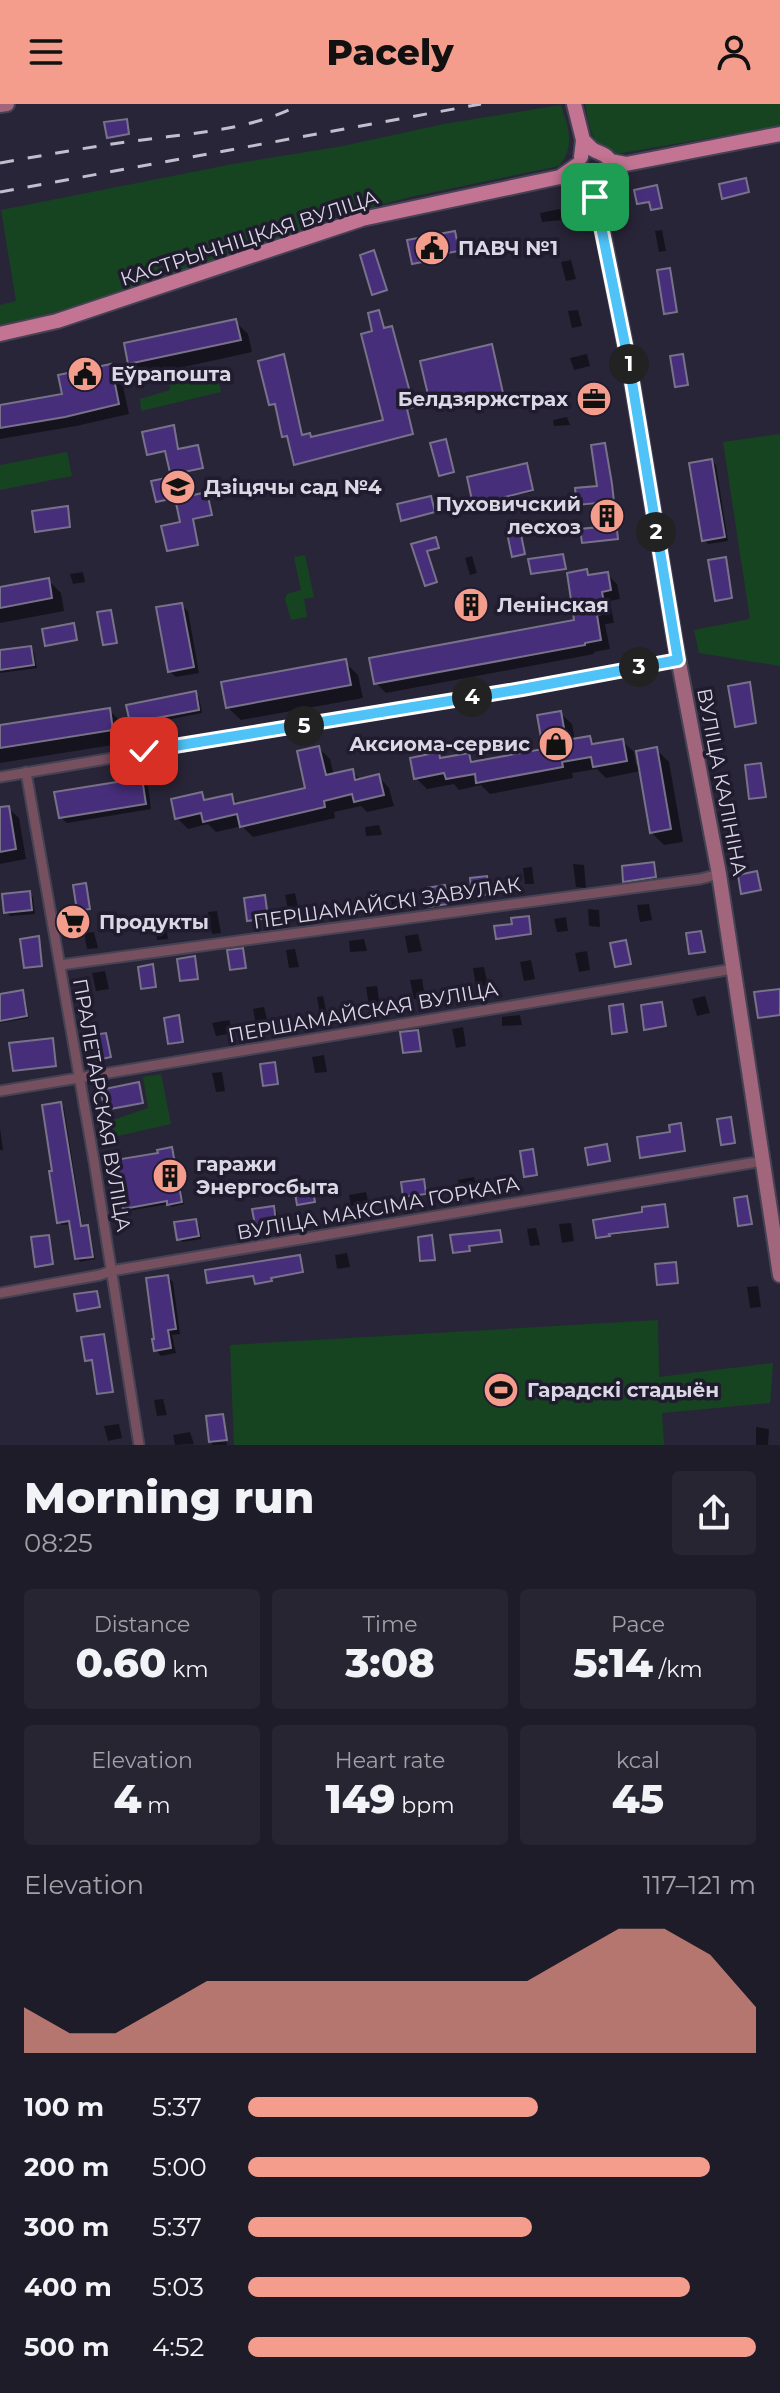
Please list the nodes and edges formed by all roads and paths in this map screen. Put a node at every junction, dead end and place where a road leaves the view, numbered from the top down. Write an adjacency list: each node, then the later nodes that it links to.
1 (7, 104): 3 (main road)
2 (574, 104): 5 (main road)
3 (0, 105)
4 (780, 134): 8 (main road)
5 (583, 140): 6 (main road); 7 (main road)
6 (597, 152): 7 (main road); 8 (main road)
7 (579, 161): 9 (main road, КАСТРЫЧНІЦКАЯ ВУЛІЦА); 10 (main road)
8 (609, 172): 10 (main road); 11 (main road)
9 (560, 177): 10 (main road, КАСТРЫЧНІЦКАЯ ВУЛІЦА); 12 (main road, КАСТРЫЧНІЦКАЯ ВУЛІЦА)
10 (585, 185): 11 (main road, ВУЛІЦА КАЛІНІНА)
11 (597, 203): 13 (main road, ВУЛІЦА КАЛІНІНА)
12 (0, 334)
13 (678, 660): 14 (street); 16 (main road, ВУЛІЦА КАЛІНІНА)
14 (26, 772): 15 (street); 17 (street, ПРАЛЕТАРСКАЯ ВУЛІЦА)
15 (0, 777)
16 (719, 874): 17 (street, ПЕРШАМАЙСКІ ЗАВУЛАК); 18 (main road, ВУЛІЦА КАЛІНІНА)
17 (60, 965): 19 (street, ПРАЛЕТАРСКАЯ ВУЛІЦА)
18 (733, 969): 19 (street, ПЕРШАМАЙСКАЯ ВУЛІЦА); 21 (main road, ВУЛІЦА КАЛІНІНА)
19 (80, 1077): 20 (street, ПЕРШАМАЙСКАЯ ВУЛІЦА); 22 (street, ПРАЛЕТАРСКАЯ ВУЛІЦА)
20 (0, 1091)
21 (763, 1161): 22 (street, ВУЛІЦА МАКСІМА ГОРКАГА); 23 (main road, ВУЛІЦА КАЛІНІНА)
22 (111, 1271): 24 (street, ВУЛІЦА МАКСІМА ГОРКАГА); 25 (street, ПРАЛЕТАРСКАЯ ВУЛІЦА)
23 (780, 1275)
24 (0, 1293)
25 (139, 1445)

